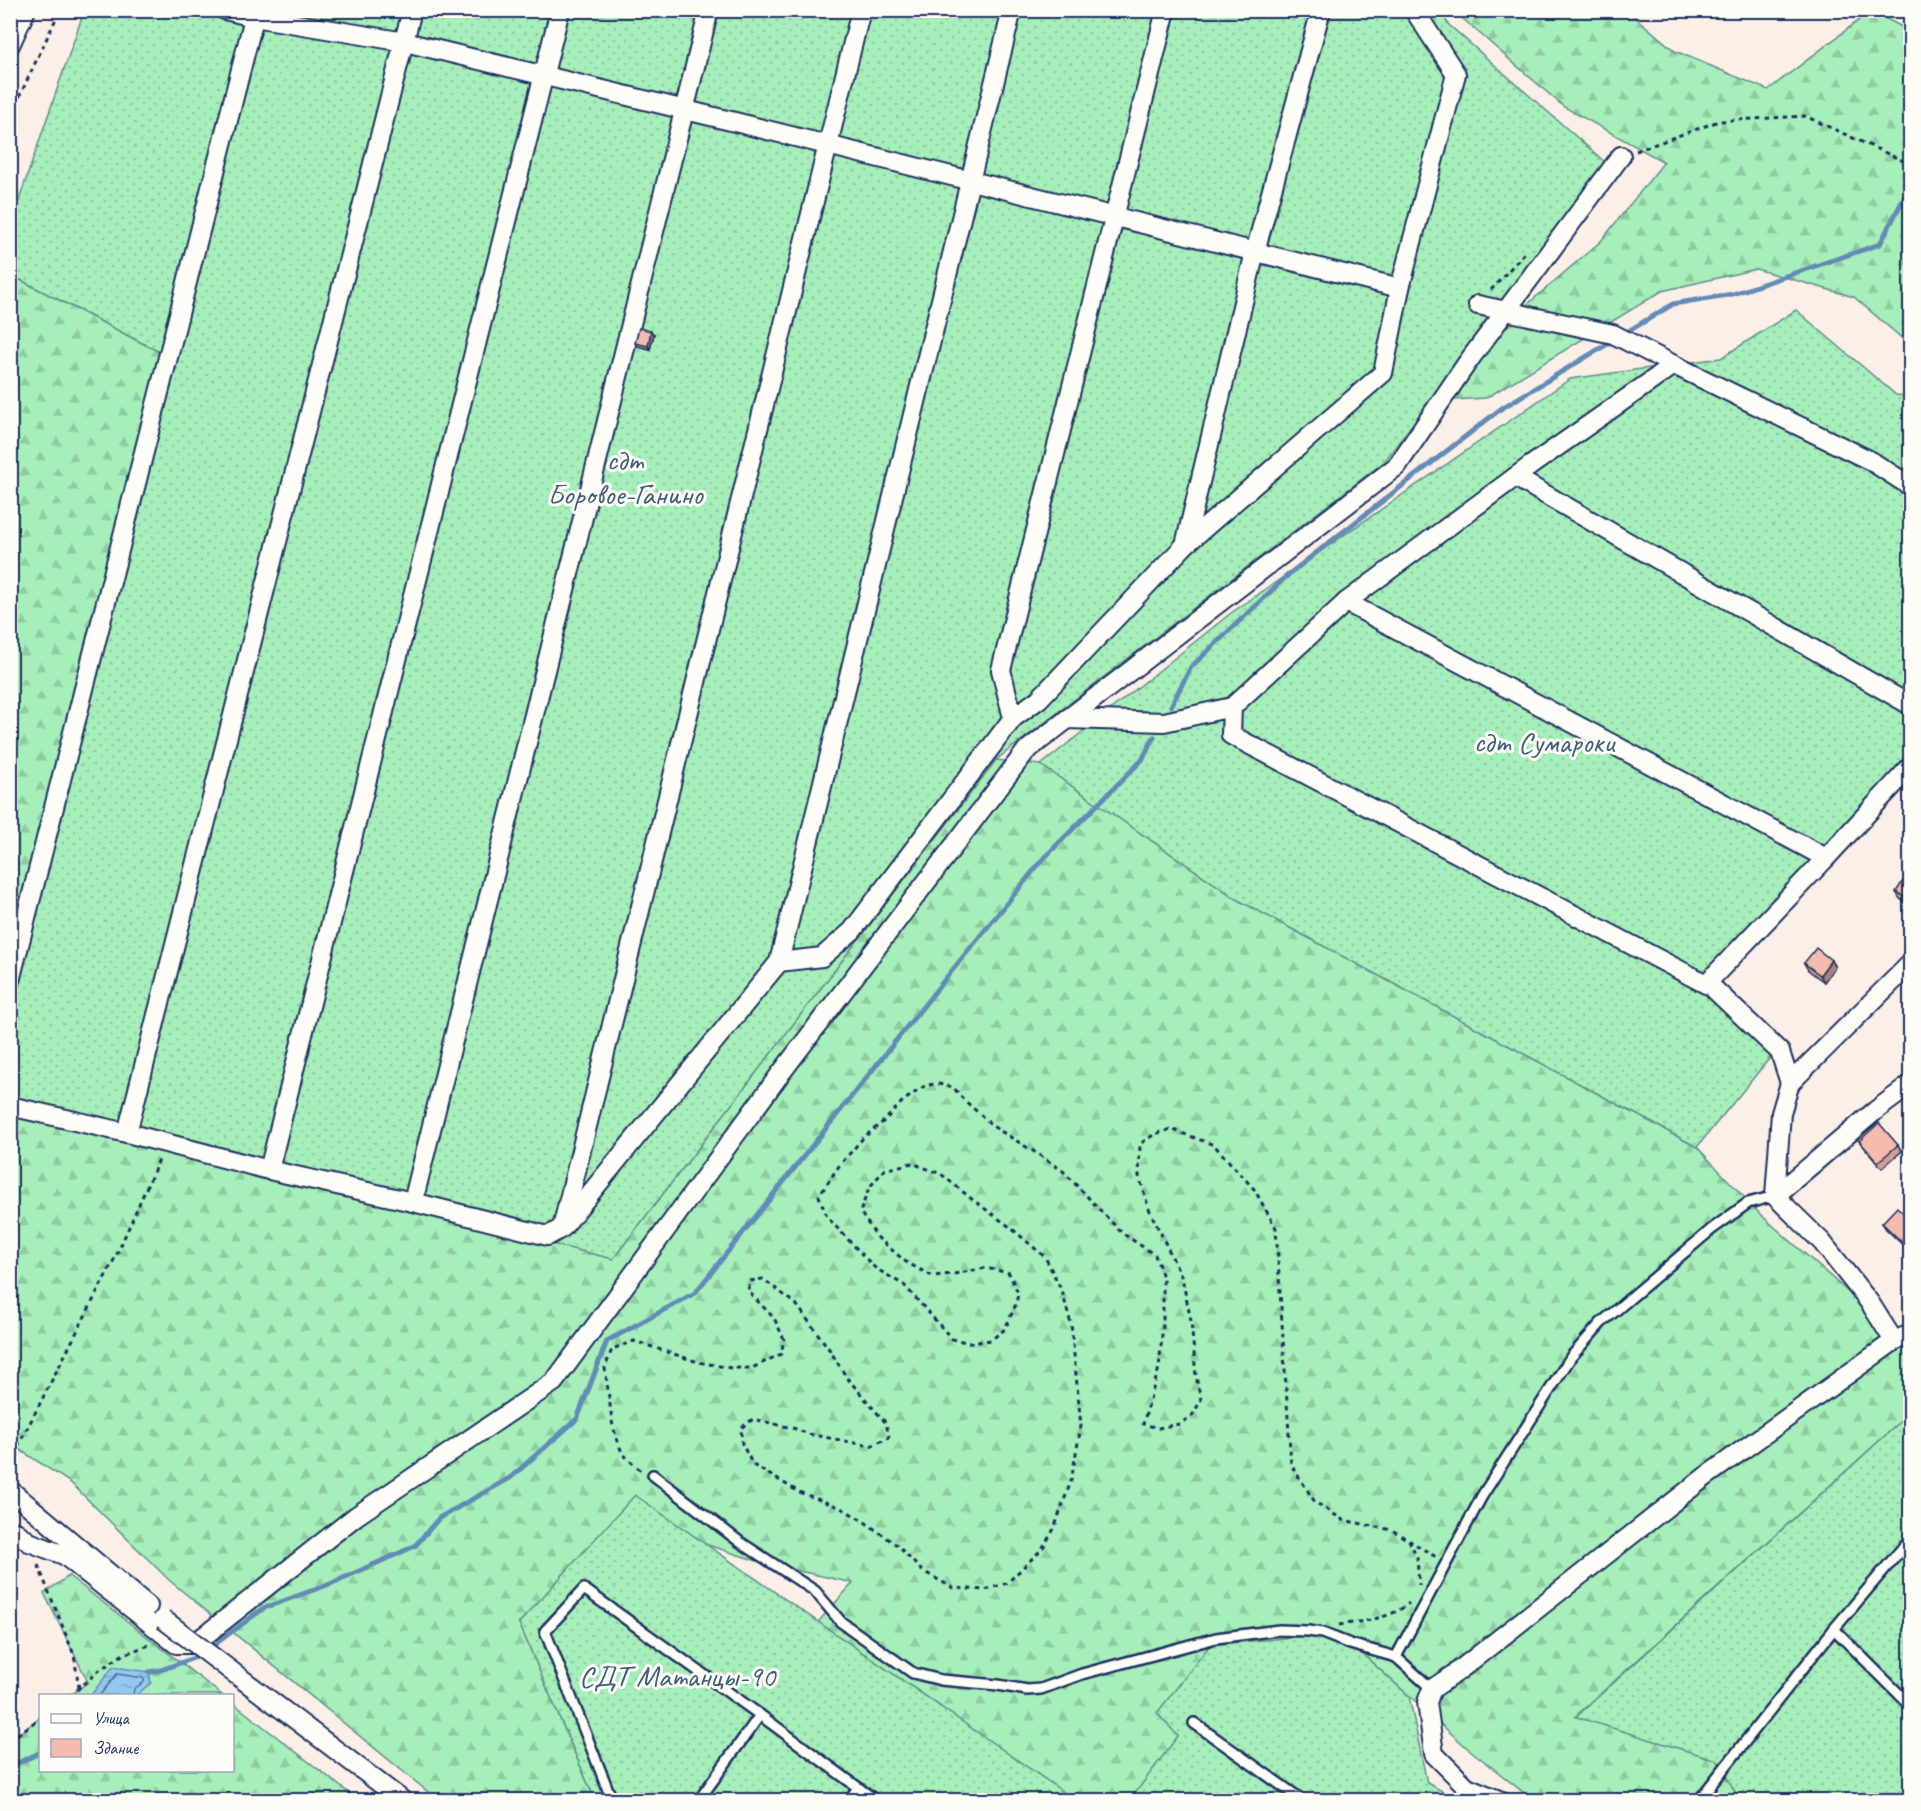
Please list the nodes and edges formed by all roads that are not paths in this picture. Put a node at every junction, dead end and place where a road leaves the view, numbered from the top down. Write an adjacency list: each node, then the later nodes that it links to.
1 (26, 10): 13 (street)
2 (225, 10): 11 (street)
3 (412, 10): 12 (street)
4 (560, 10): 14 (street)
5 (709, 10): 15 (street)
6 (861, 10): 16 (street)
7 (1012, 10): 18 (street)
8 (1166, 10): 19 (street)
9 (1321, 10): 20 (street)
10 (1414, 10): 21 (street)
11 (255, 14): 12 (street); 37 (street)
12 (405, 42): 14 (street); 42 (street)
13 (10, 45)
14 (545, 76): 15 (street); 43 (street)
15 (685, 110): 16 (street); 45 (street)
16 (828, 145): 18 (street); 46 (street)
17 (1621, 156): 23 (street)
18 (969, 180): 19 (street); 35 (street)
19 (1113, 216): 20 (street); 31 (street)
20 (1255, 252): 21 (street); 27 (street)
21 (1400, 288): 27 (street)
22 (1478, 305): 23 (street)
23 (1506, 311): 24 (street); 32 (street)
24 (1674, 364): 25 (street); 26 (street)
25 (1515, 477): 28 (street); 29 (street)
26 (1911, 486)
27 (1185, 545): 31 (street)
28 (1346, 602): 30 (street); 34 (street)
29 (1911, 705)
30 (1232, 707): 32 (street); 34 (street)
31 (1013, 718): 35 (street)
32 (1067, 719): 50 (street)
33 (1911, 767): 34 (street)
34 (1826, 858)
35 (779, 962): 46 (street)
36 (1911, 964): 39 (street)
37 (10, 981)
38 (1715, 990): 39 (street)
39 (1790, 1083): 44 (street)
40 (1911, 1085): 44 (street)
41 (10, 1106): 42 (street)
42 (127, 1133): 43 (street)
43 (269, 1170): 45 (street)
44 (1775, 1196): 47 (street); 53 (lane)
45 (413, 1202): 46 (street)
46 (562, 1228)
47 (1902, 1337): 54 (street)
48 (653, 1475): 53 (lane)
49 (11, 1482): 60 (street, bridge)
50 (10, 1534)
51 (1911, 1539): 52 (lane)
52 (1834, 1629): 55 (lane); 67 (lane)
53 (1396, 1657): 54 (lane)
54 (1432, 1689): 59 (street)
55 (1911, 1705)
56 (760, 1715): 58 (lane); 61 (lane); 62 (lane)
57 (1194, 1723): 65 (lane)
58 (858, 1788): 63 (lane); 64 (lane)
59 (1462, 1794): 66 (street)
60 (402, 1800)
61 (612, 1800)
62 (699, 1800)
63 (849, 1800)
64 (875, 1800)
65 (1302, 1800)
66 (1499, 1800)
67 (1699, 1800)

